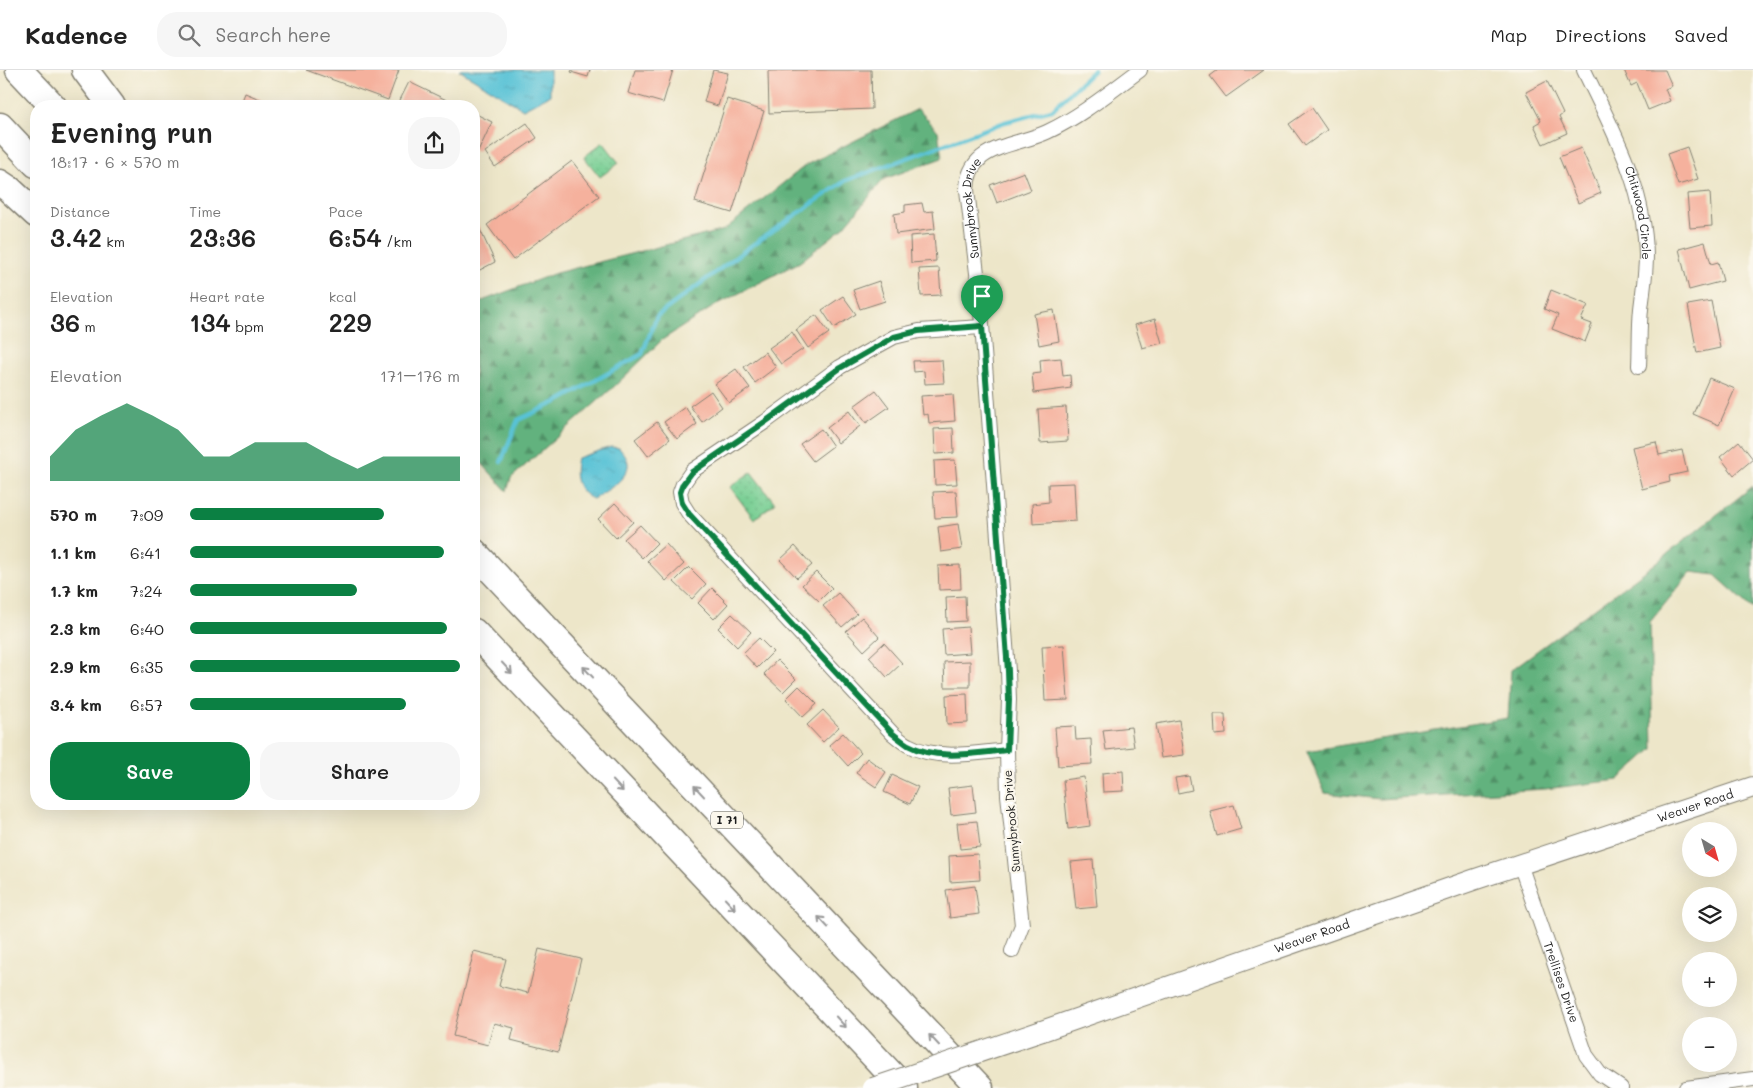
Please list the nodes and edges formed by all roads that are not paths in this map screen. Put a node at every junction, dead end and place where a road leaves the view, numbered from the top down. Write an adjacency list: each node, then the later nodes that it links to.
1 (19, 70): 5 (highway)
2 (85, 70): 6 (highway)
3 (1140, 70): 11 (street, Sunnybrook Drive)
4 (1584, 70): 12 (street, Chitwood Circle)
5 (47, 100)
6 (108, 100)
7 (0, 126): 8 (highway)
8 (30, 158)
9 (0, 183): 10 (highway)
10 (30, 208)
11 (982, 326): 15 (street, Sunnybrook Drive); 15 (street)
12 (1639, 366)
13 (480, 558): 22 (highway, I 71, one-way to 13)
14 (480, 638): 21 (highway, one-way to 21)
15 (1007, 750): 18 (street, Sunnybrook Drive)
16 (1753, 787): 17 (main road, Weaver Road)
17 (1520, 864): 20 (main road, Weaver Road, bridge); 23 (street, Trellises Drive)
18 (1012, 951)
19 (1753, 1079): 24 (street)
20 (872, 1088)
21 (904, 1088)
22 (980, 1088)
23 (1621, 1088)
24 (1686, 1088)

